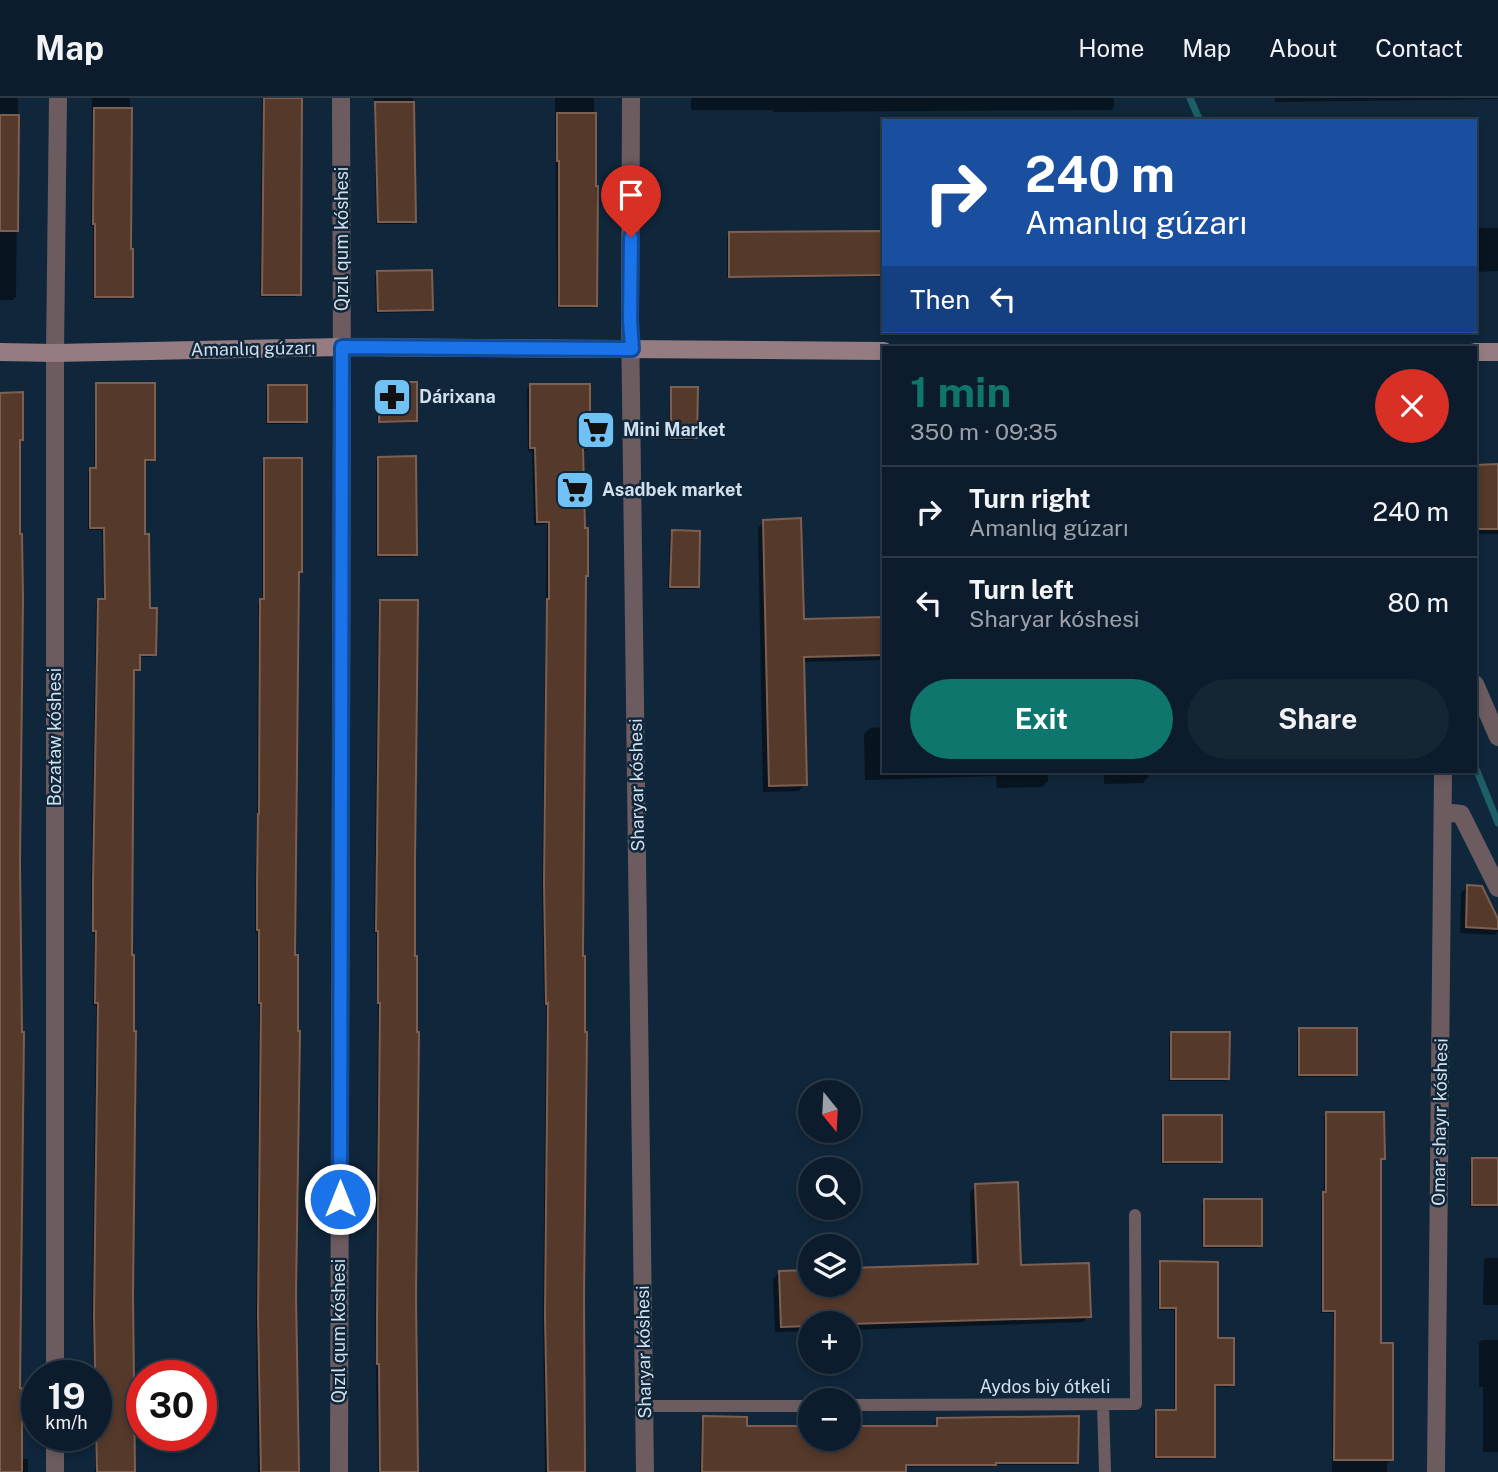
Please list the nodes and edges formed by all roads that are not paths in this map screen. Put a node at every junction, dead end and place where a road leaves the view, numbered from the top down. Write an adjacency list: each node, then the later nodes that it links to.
1 (58, 98): 10 (street, Bozataw kóshesi)
2 (341, 98): 4 (street, Qızıl qum kóshesi)
3 (631, 98): 5 (street, Sharyar kóshesi)
4 (342, 347): 5 (street, Amanlıq gúzarı); 10 (street, Amanlıq gúzarı); 24 (street, Qızıl qum kóshesi)
5 (632, 349): 6 (street, Amanlıq gúzarı); 20 (street, Sharyar kóshesi)
6 (882, 351)
7 (0, 352): 10 (street, Amanlıq gúzarı)
8 (1477, 352): 9 (street)
9 (1498, 352)
10 (55, 353): 17 (street, Bozataw kóshesi)
11 (1477, 689): 12 (street)
12 (1498, 737)
13 (1443, 773): 14 (street, Omar shayır kóshesi)
14 (1443, 812): 15 (street); 27 (street, Omar shayır kóshesi)
15 (1498, 888)
16 (1135, 1214): 18 (lane, Aydos biy ótkeli)
17 (55, 1360)
18 (1103, 1404): 19 (lane, Aydos biy ótkeli); 26 (lane)
19 (861, 1405)
20 (645, 1406): 21 (lane); 25 (street, Sharyar kóshesi)
21 (798, 1406)
22 (55, 1451): 23 (street)
23 (55, 1472)
24 (339, 1472)
25 (645, 1472)
26 (1104, 1472)
27 (1436, 1472)

